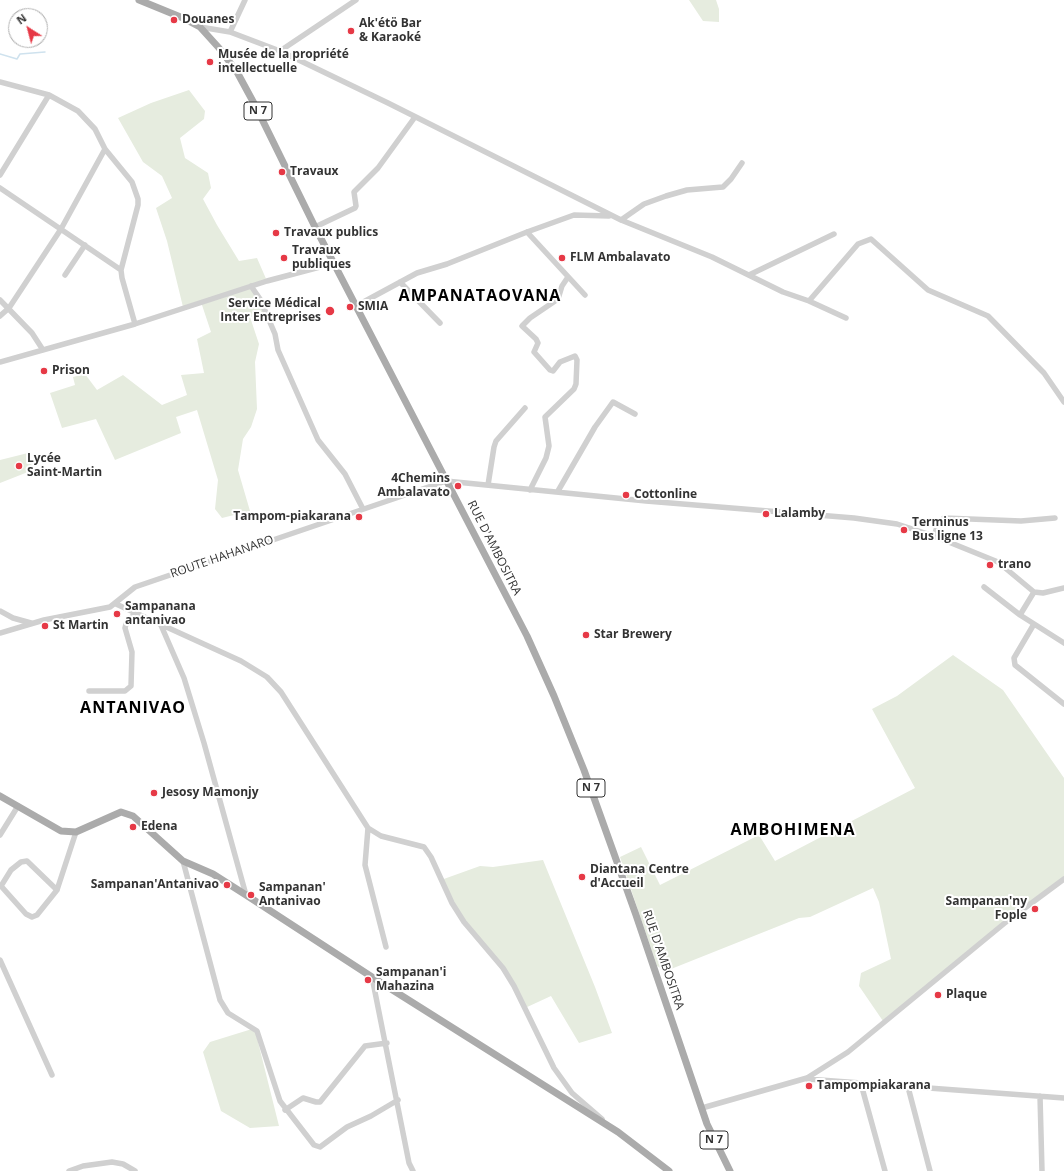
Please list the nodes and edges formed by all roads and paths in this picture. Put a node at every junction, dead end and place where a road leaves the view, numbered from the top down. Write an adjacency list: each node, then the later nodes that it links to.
1 (139, 0): 4 (main road, RUE D'AMBOSITRA / N 7)
2 (245, 0): 5 (street)
3 (356, 0): 6 (street)
4 (200, 27): 5 (street); 16 (main road, RUE D'AMBOSITRA / N 7)
5 (230, 32): 6 (street)
6 (280, 51): 9 (street)
7 (0, 82): 8 (street)
8 (49, 95): 10 (street); 12 (street)
9 (415, 117): 14 (street); 16 (street)
10 (105, 149): 17 (street); 22 (street)
11 (742, 163): 15 (street)
12 (0, 176)
13 (0, 188): 17 (street)
14 (612, 216): 15 (street); 18 (street)
15 (621, 220): 24 (street)
16 (315, 227): 21 (main road, RUE D'AMBOSITRA / N 7)
17 (61, 229): 20 (street); 32 (street)
18 (527, 232): 25 (street); 26 (street)
19 (834, 234): 24 (street)
20 (85, 245): 22 (street); 23 (street)
21 (335, 263): 27 (street); 31 (main road, RUE D'AMBOSITRA / N 7)
22 (121, 270): 36 (street)
23 (65, 275)
24 (748, 276): 30 (street)
25 (568, 277): 28 (street); 44 (street)
26 (400, 282): 31 (street); 35 (street)
27 (251, 286): 36 (street); 46 (street)
28 (585, 295)
29 (0, 300): 32 (street)
30 (809, 301): 34 (street); 39 (street)
31 (356, 306): 42 (main road, RUE D'AMBOSITRA / N 7)
32 (9, 308): 33 (street); 37 (street)
33 (0, 316)
34 (846, 318)
35 (440, 323)
36 (135, 324): 37 (street)
37 (43, 350): 38 (street)
38 (0, 362)
39 (1064, 402)
40 (525, 408): 43 (street)
41 (634, 414): 45 (street)
42 (446, 481): 43 (street); 46 (street, ROUTE HAHANARO); 83 (main road, RUE D'AMBOSITRA / N 7)
43 (488, 485): 44 (street)
44 (530, 490): 45 (street)
45 (558, 491): 48 (street)
46 (363, 509): 52 (street, ROUTE HAHANARO)
47 (1054, 518): 48 (street)
48 (934, 536): 51 (street)
49 (984, 587): 55 (street)
50 (1064, 588): 51 (street)
51 (1034, 592): 55 (street)
52 (116, 604): 54 (street); 57 (street, ROUTE HAHANARO)
53 (0, 611): 57 (street)
54 (136, 612): 56 (street); 61 (street)
55 (1020, 615): 58 (street)
56 (159, 622): 65 (street); 71 (street)
57 (32, 623): 59 (street, ROUTE HAHANARO)
58 (1034, 624): 60 (street); 62 (street)
59 (0, 633)
60 (1064, 643)
61 (89, 691)
62 (1064, 704)
63 (0, 796): 64 (main road)
64 (18, 806): 66 (main road); 67 (street)
65 (368, 828): 72 (street); 85 (street)
66 (76, 832): 68 (main road); 70 (street)
67 (0, 835)
68 (183, 861): 71 (main road); 84 (street)
69 (1064, 878): 77 (street)
70 (57, 890): 70 (street)
71 (246, 895): 74 (main road)
72 (386, 947)
73 (0, 960): 76 (street)
74 (372, 977): 75 (street); 85 (main road)
75 (387, 1042): 82 (street); 84 (street)
76 (52, 1075)
77 (807, 1078): 78 (street); 83 (street)
78 (861, 1084): 79 (street); 91 (street)
79 (908, 1087): 80 (street); 92 (street)
80 (1040, 1096): 81 (street); 93 (street)
81 (1064, 1098)
82 (398, 1100): 84 (street); 88 (street)
83 (702, 1108): 90 (main road, RUE D'AMBOSITRA / N 7)
84 (285, 1110)
85 (618, 1132): 89 (main road)
86 (69, 1171): 87 (street)
87 (136, 1171)
88 (413, 1171)
89 (669, 1171)
90 (730, 1171)
91 (885, 1171)
92 (930, 1171)
93 (1042, 1171)

